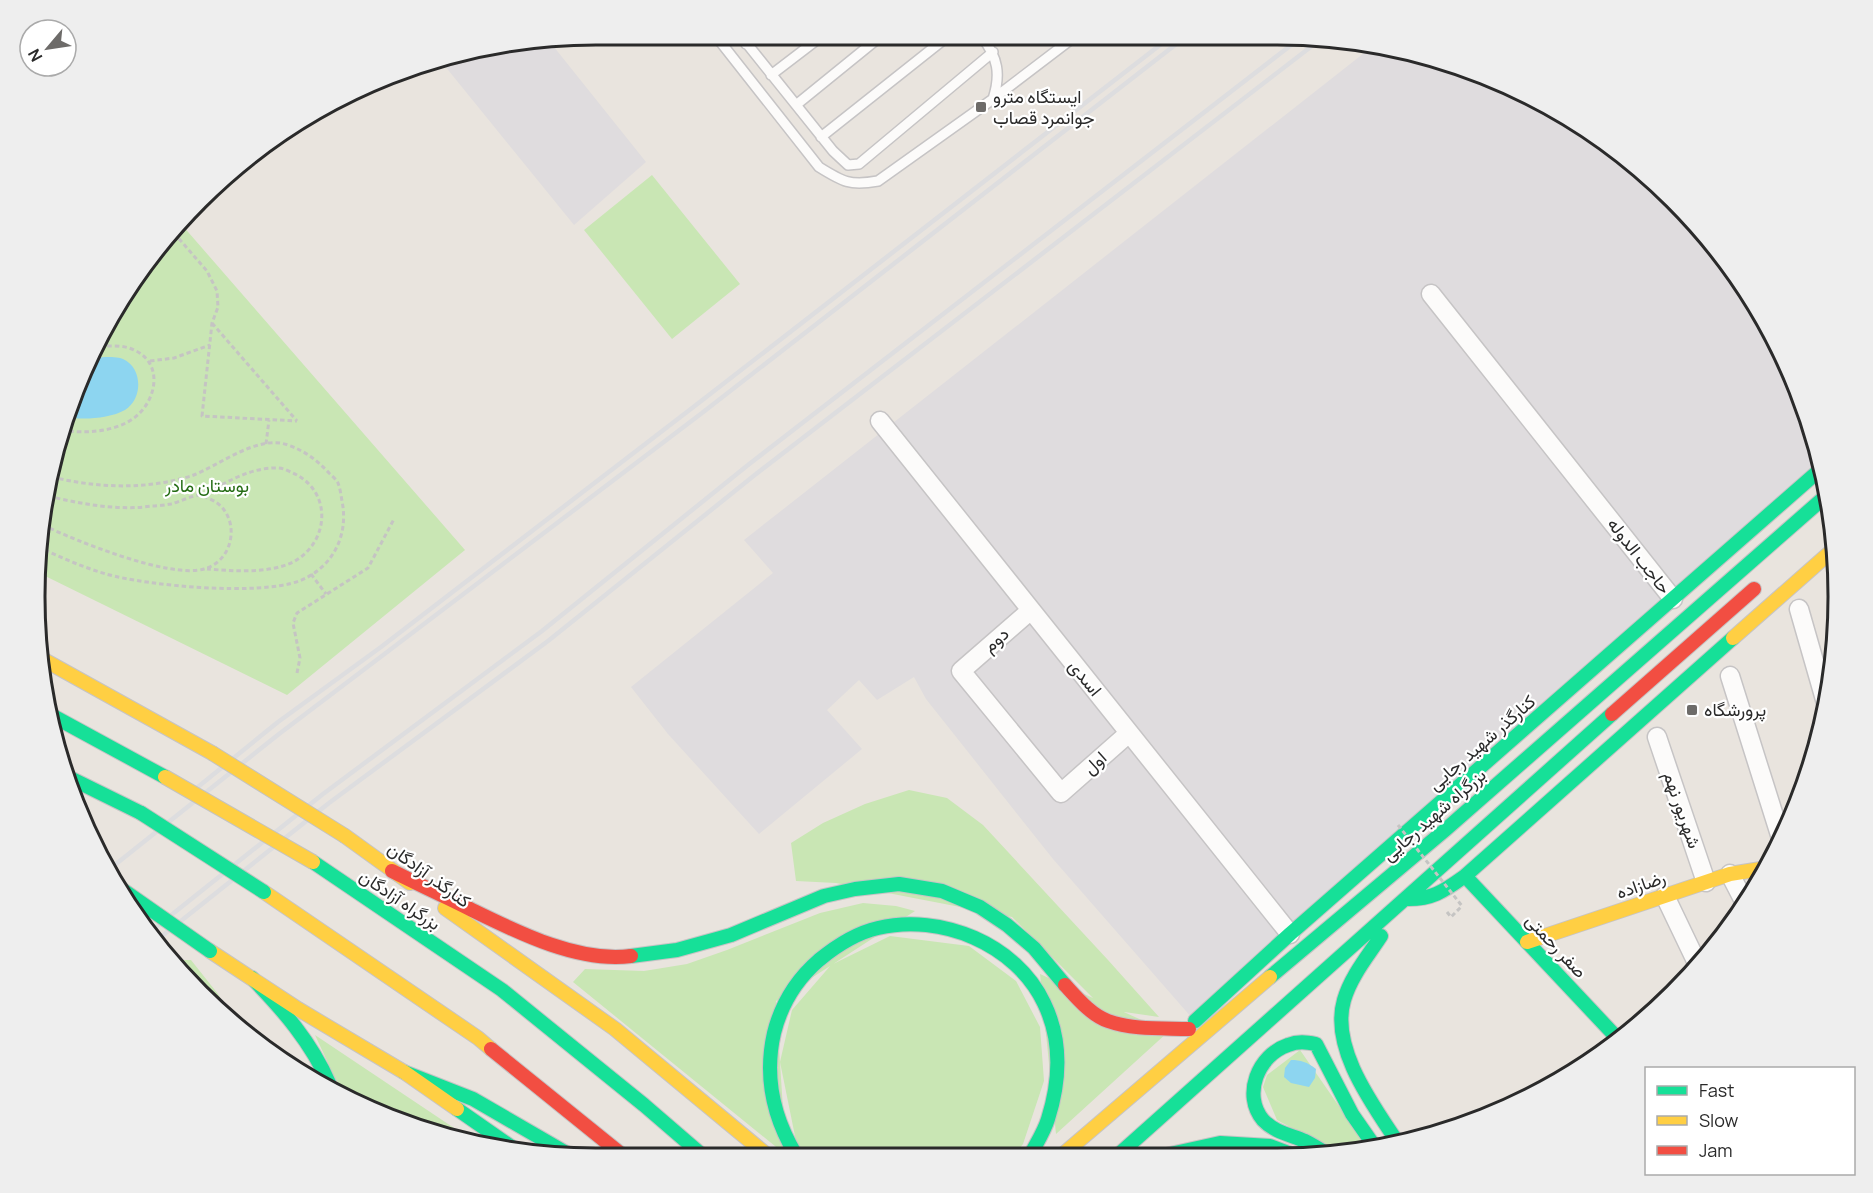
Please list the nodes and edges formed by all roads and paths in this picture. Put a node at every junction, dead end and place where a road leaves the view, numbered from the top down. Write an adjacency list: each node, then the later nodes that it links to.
1 (724, 45): 10 (lane)
2 (747, 45): 9 (lane)
3 (810, 45): 9 (lane)
4 (869, 45): 11 (lane)
5 (937, 45): 12 (lane)
6 (988, 45): 8 (lane)
7 (1064, 45): 10 (lane)
8 (993, 52): 10 (lane); 12 (lane)
9 (771, 75): 11 (lane)
10 (993, 99)
11 (796, 105): 12 (lane)
12 (821, 137)
13 (178, 238): 15 (path)
14 (1431, 294): 34 (street, حاجب الدوله)
15 (212, 323): 16 (path); 19 (path)
16 (210, 345): 18 (path); 19 (path)
17 (106, 346): 18 (path)
18 (150, 361): 21 (path)
19 (269, 420): 22 (path)
20 (880, 421): 39 (street, اسدی)
21 (70, 431)
22 (266, 444): 24 (path); 33 (path)
23 (1814, 475): 37 (main road, کنارگذر شهید رجایی)
24 (58, 478)
25 (202, 495): 26 (path); 32 (path); 32 (path)
26 (55, 498)
27 (1819, 502): 69 (main road, بزرگراه شهید رجایی)
28 (394, 519): 36 (path)
29 (50, 528): 32 (path)
30 (47, 551): 33 (path)
31 (1826, 556): 56 (main road)
32 (205, 569)
33 (312, 574): 36 (path)
34 (1658, 580): 37 (lane, حاجب الدوله)
35 (1760, 584): 61 (main road)
36 (326, 594): 42 (path)
37 (1673, 599): 63 (main road, کنارگذر شهید رجایی)
38 (1799, 609): 44 (street)
39 (1031, 610): 47 (street, اسدی); 50 (street, دوم)
40 (48, 649): 45 (main road)
41 (50, 664): 45 (main road, کنارگذر آزادگان)
42 (297, 673)
43 (1730, 676): 52 (street)
44 (1820, 684)
45 (121, 702): 53 (main road, کنارگذر آزادگان, bridge)
46 (60, 720): 78 (main road, بزرگراه آزادگان, bridge)
47 (1129, 733): 50 (street, اول); 63 (street, اسدی)
48 (1657, 737): 57 (street, شهریور نهم)
49 (77, 781): 77 (main road, bridge)
50 (1061, 793)
51 (1398, 825): 62 (path, bridge)
52 (1777, 826)
53 (392, 870): 67 (main road); 79 (main road, کنارگذر آزادگان)
54 (1755, 870): 55 (main road, رضازاده)
55 (1730, 874): 57 (main road, رضازاده); 58 (street)
56 (1465, 876): 61 (main road); 64 (main road, صفر رحمتی)
57 (1706, 882): 59 (main road, رضازاده)
58 (1740, 894)
59 (1665, 896): 64 (main road, رضازاده); 65 (street)
60 (135, 899): 66 (main road, bridge)
61 (1406, 899): 72 (main road); 83 (main road)
62 (1451, 917)
63 (1290, 934): 67 (main road, کنارگذر شهید رجایی)
64 (1527, 942): 68 (main road, صفر رحمتی)
65 (1694, 956)
66 (252, 978): 70 (main road); 71 (main road)
67 (1189, 1029): 69 (main road, کنارگذر شهید رجایی)
68 (1613, 1033)
69 (1178, 1055): 82 (main road, بزرگراه شهید رجایی)
70 (404, 1072): 73 (main road); 75 (main road)
71 (326, 1077)
72 (1393, 1135)
73 (500, 1139)
74 (1370, 1139): 76 (main road)
75 (555, 1146)
76 (1315, 1147)
77 (614, 1148)
78 (694, 1148)
79 (759, 1148)
80 (792, 1148): 81 (main road)
81 (1034, 1148)
82 (1070, 1148)
83 (1126, 1148)
84 (1197, 1148): 85 (main road)
85 (1276, 1148)

